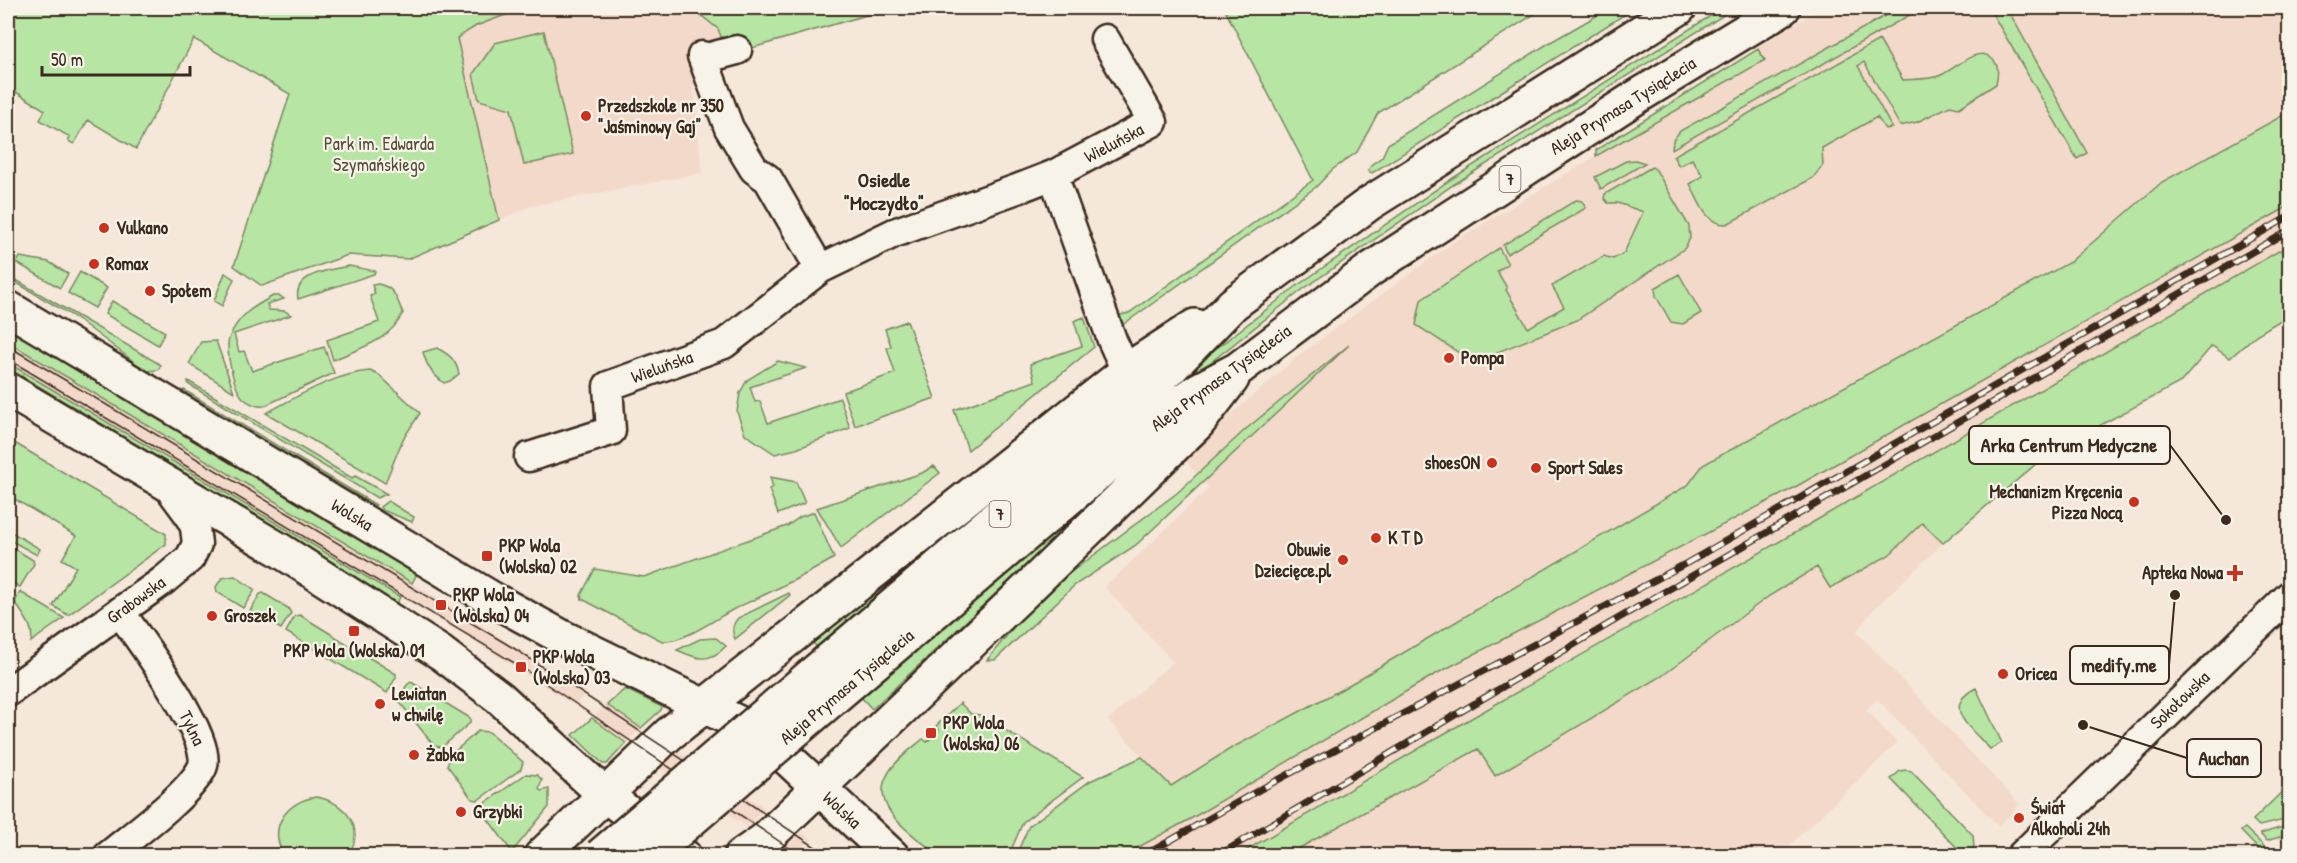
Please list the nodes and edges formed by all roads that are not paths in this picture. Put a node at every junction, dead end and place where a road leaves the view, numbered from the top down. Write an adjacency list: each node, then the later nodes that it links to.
1 (1679, 8): 7 (main road, Aleja Prymasa Tysiąclecia / 7)
2 (1783, 8): 9 (main road, Aleja Prymasa Tysiąclecia / 7)
3 (1105, 39): 5 (street, Wieluńska)
4 (737, 50): 6 (street)
5 (1053, 175): 6 (street, Wieluńska); 10 (street)
6 (820, 268): 12 (street, Wieluńska)
7 (1233, 304): 10 (main road); 16 (main road, Aleja Prymasa Tysiąclecia / 7)
8 (8, 308): 18 (main road, Wolska)
9 (1246, 364): 16 (main road, Aleja Prymasa Tysiąclecia / 7); 19 (main road)
10 (1126, 371): 18 (main road)
11 (8, 390): 13 (main road)
12 (529, 457)
13 (164, 480): 15 (street, Grabowska); 20 (main road)
14 (2289, 595): 28 (street, Sokołowska)
15 (120, 612): 17 (street, Grabowska); 21 (street, Tylna)
16 (839, 672): 23 (main road, Aleja Prymasa Tysiąclecia / 7, bridge); 24 (main road, Aleja Prymasa Tysiąclecia / 7, bridge)
17 (8, 692)
18 (705, 707): 19 (main road, Wolska); 20 (main road)
19 (819, 788): 26 (main road); 27 (main road, Wolska)
20 (604, 794): 22 (main road); 25 (main road)
21 (108, 855)
22 (541, 855)
23 (600, 855)
24 (649, 855)
25 (684, 855)
26 (741, 855)
27 (892, 855)
28 (2020, 855)

